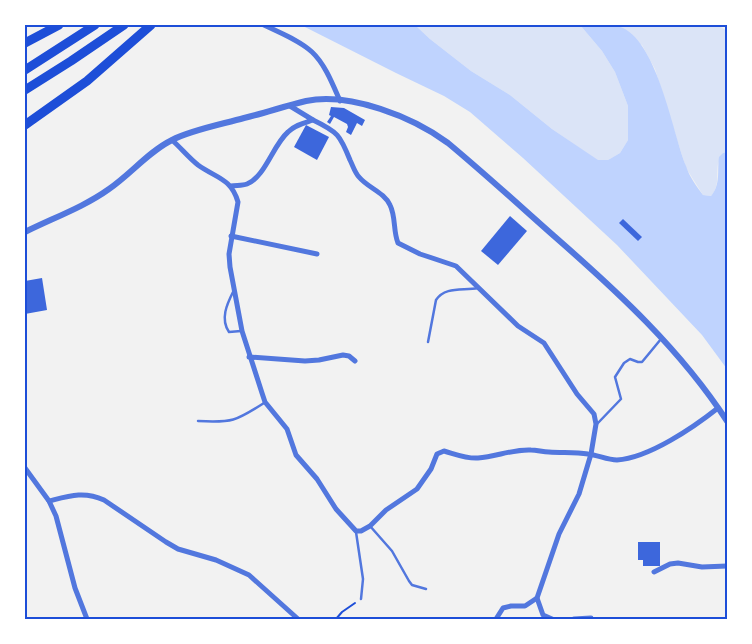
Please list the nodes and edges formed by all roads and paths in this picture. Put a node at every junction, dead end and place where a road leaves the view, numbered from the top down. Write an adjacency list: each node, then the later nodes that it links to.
1 (59, 25): 6 (highway)
2 (95, 25): 7 (highway)
3 (124, 25): 8 (highway)
4 (150, 25): 12 (highway)
5 (264, 25): 9 (street)
6 (25, 43)
7 (25, 70)
8 (25, 90)
9 (340, 101): 10 (street); 21 (street)
10 (290, 106): 11 (street); 13 (street)
11 (313, 120): 14 (street); 18 (street)
12 (25, 125)
13 (172, 140): 14 (street); 15 (street)
14 (231, 186): 16 (street)
15 (25, 232)
16 (231, 236): 17 (street); 19 (street)
17 (317, 254)
18 (480, 288): 22 (lane); 29 (street)
19 (234, 290): 20 (street); 20 (lane)
20 (242, 331): 23 (street)
21 (662, 338): 26 (street); 29 (lane)
22 (428, 342)
23 (249, 357): 24 (street); 25 (street)
24 (355, 361)
25 (265, 402): 27 (lane); 34 (street)
26 (718, 408): 28 (street); 30 (street)
27 (198, 421)
28 (727, 421)
29 (596, 424): 30 (street)
30 (591, 454): 33 (street); 38 (street)
31 (25, 468): 32 (street)
32 (48, 501): 41 (street); 42 (street)
33 (370, 526): 34 (street); 37 (lane)
34 (356, 531): 39 (lane)
35 (727, 566): 36 (street)
36 (654, 572)
37 (426, 589)
38 (537, 598): 44 (street); 45 (street)
39 (361, 599): 43 (path)
40 (591, 618): 46 (street)
41 (87, 619)
42 (298, 619)
43 (336, 619)
44 (496, 619)
45 (552, 619)
46 (574, 619)

